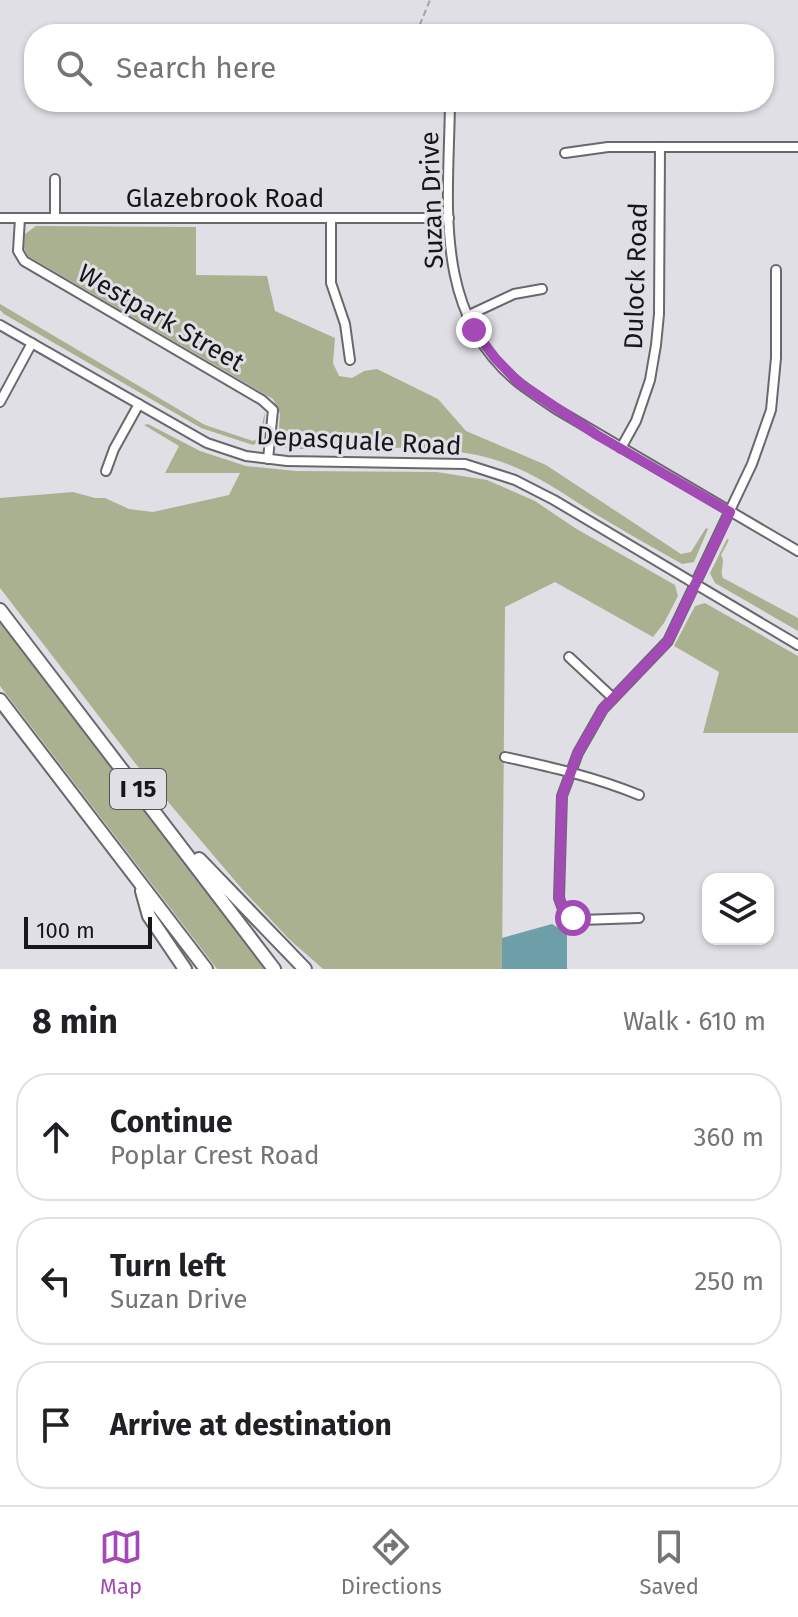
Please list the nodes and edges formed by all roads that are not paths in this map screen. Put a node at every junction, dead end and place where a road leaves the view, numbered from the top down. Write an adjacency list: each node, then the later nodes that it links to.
1 (450, 112): 10 (street, Suzan Drive)
2 (660, 147): 3 (street); 4 (street); 19 (street, Dulock Road)
3 (798, 147)
4 (565, 153)
5 (55, 179): 8 (street)
6 (0, 218): 7 (street, Glazebrook Road)
7 (20, 218): 8 (street, Glazebrook Road); 20 (street, Westpark Street)
8 (55, 218): 9 (street, Glazebrook Road)
9 (331, 218): 10 (street, Glazebrook Road); 16 (street)
10 (449, 218): 13 (street, Suzan Drive)
11 (776, 270): 22 (street)
12 (542, 289): 13 (street)
13 (467, 316): 19 (street, Suzan Drive)
14 (0, 325): 15 (street, Depasquale Road)
15 (32, 343): 17 (street); 18 (street, Depasquale Road)
16 (350, 360)
17 (0, 402)
18 (139, 404): 20 (street, Depasquale Road); 21 (street)
19 (621, 448): 22 (street, Suzan Drive)
20 (268, 459): 24 (street, Depasquale Road)
21 (106, 471)
22 (730, 512): 23 (street, Suzan Drive); 24 (street)
23 (798, 551)
24 (695, 584): 26 (street, Depasquale Road); 28 (street)
25 (0, 610): 33 (highway, I 15)
26 (798, 645)
27 (569, 657): 28 (street)
28 (613, 698): 31 (street)
29 (0, 700): 34 (highway, I 15)
30 (505, 757): 31 (street)
31 (571, 771): 32 (street); 35 (street)
32 (639, 795)
33 (158, 815): 38 (highway, I 15); 39 (highway)
34 (141, 885): 36 (highway); 37 (highway, I 15)
35 (639, 918)
36 (185, 969)
37 (206, 969)
38 (274, 969)
39 (305, 969)

